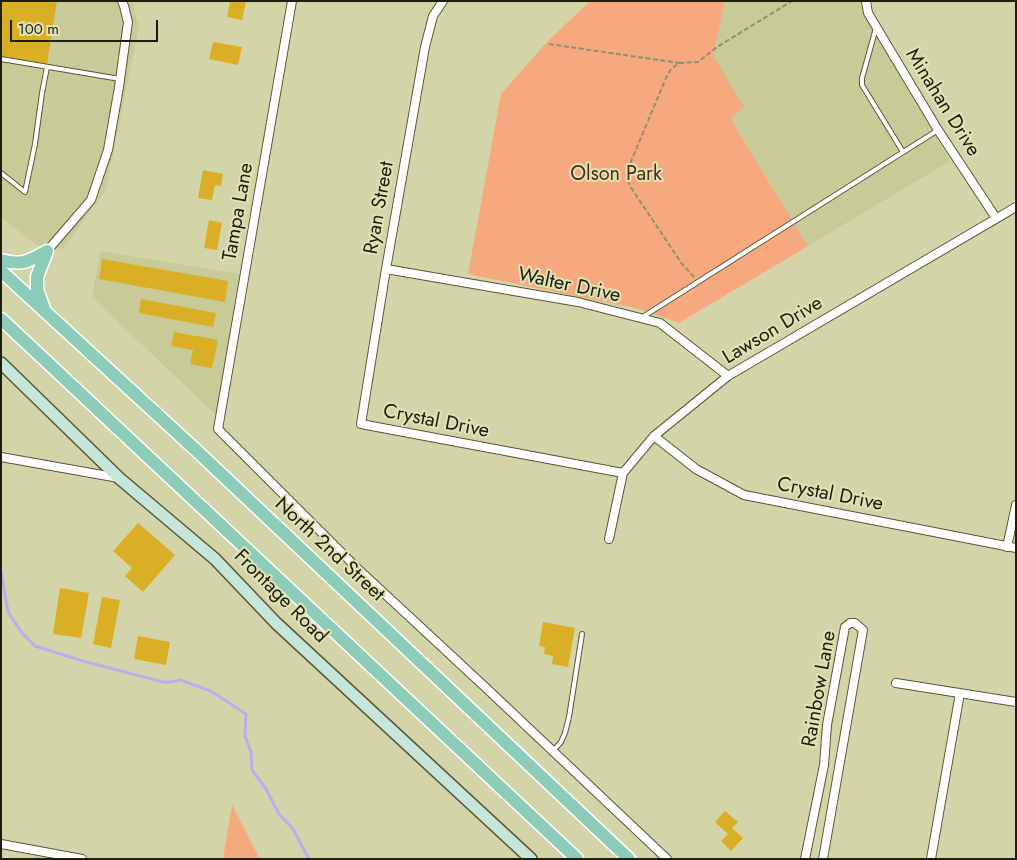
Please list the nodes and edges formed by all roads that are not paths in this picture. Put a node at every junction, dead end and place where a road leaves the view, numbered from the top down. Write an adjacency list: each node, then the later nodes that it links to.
1 (122, 1): 8 (street)
2 (292, 1): 36 (street, Tampa Lane)
3 (443, 1): 16 (street, Ryan Street)
4 (866, 1): 5 (street, Minahan Drive)
5 (876, 28): 9 (street, Minahan Drive); 10 (lane)
6 (1, 59): 7 (lane)
7 (47, 67): 8 (lane); 11 (lane)
8 (120, 79): 14 (street)
9 (938, 130): 10 (lane); 13 (street, Minahan Drive)
10 (903, 152): 19 (lane)
11 (1, 173)
12 (1016, 207): 13 (street, Lawson Drive)
13 (996, 218): 22 (street, Lawson Drive)
14 (46, 251): 15 (main road); 18 (main road)
15 (1, 260)
16 (386, 269): 19 (street, Walter Drive); 23 (street, Ryan Street)
17 (1, 271): 18 (main road, North 2nd Street)
18 (45, 312): 41 (main road, North 2nd Street)
19 (641, 318): 22 (street, Walter Drive)
20 (1, 319): 40 (main road)
21 (1, 363): 27 (street, Frontage Road)
22 (728, 376): 24 (street, Lawson Drive)
23 (361, 424): 26 (street, Crystal Drive)
24 (654, 436): 26 (street, Lawson Drive); 30 (street, Crystal Drive)
25 (1, 457): 27 (street)
26 (623, 473): 29 (street, Lawson Drive)
27 (119, 478): 39 (street, Frontage Road)
28 (1016, 505): 30 (street)
29 (609, 539)
30 (1007, 547): 31 (street, Crystal Drive)
31 (1016, 548)
32 (582, 634): 36 (lane)
33 (896, 683): 34 (street)
34 (960, 693): 35 (street); 45 (street)
35 (1016, 702)
36 (553, 751): 42 (street)
37 (1, 844): 38 (street)
38 (82, 859)
39 (531, 859)
40 (577, 859)
41 (629, 859)
42 (667, 859)
43 (805, 859): 44 (street, Rainbow Lane)
44 (823, 859)
45 (931, 859)

